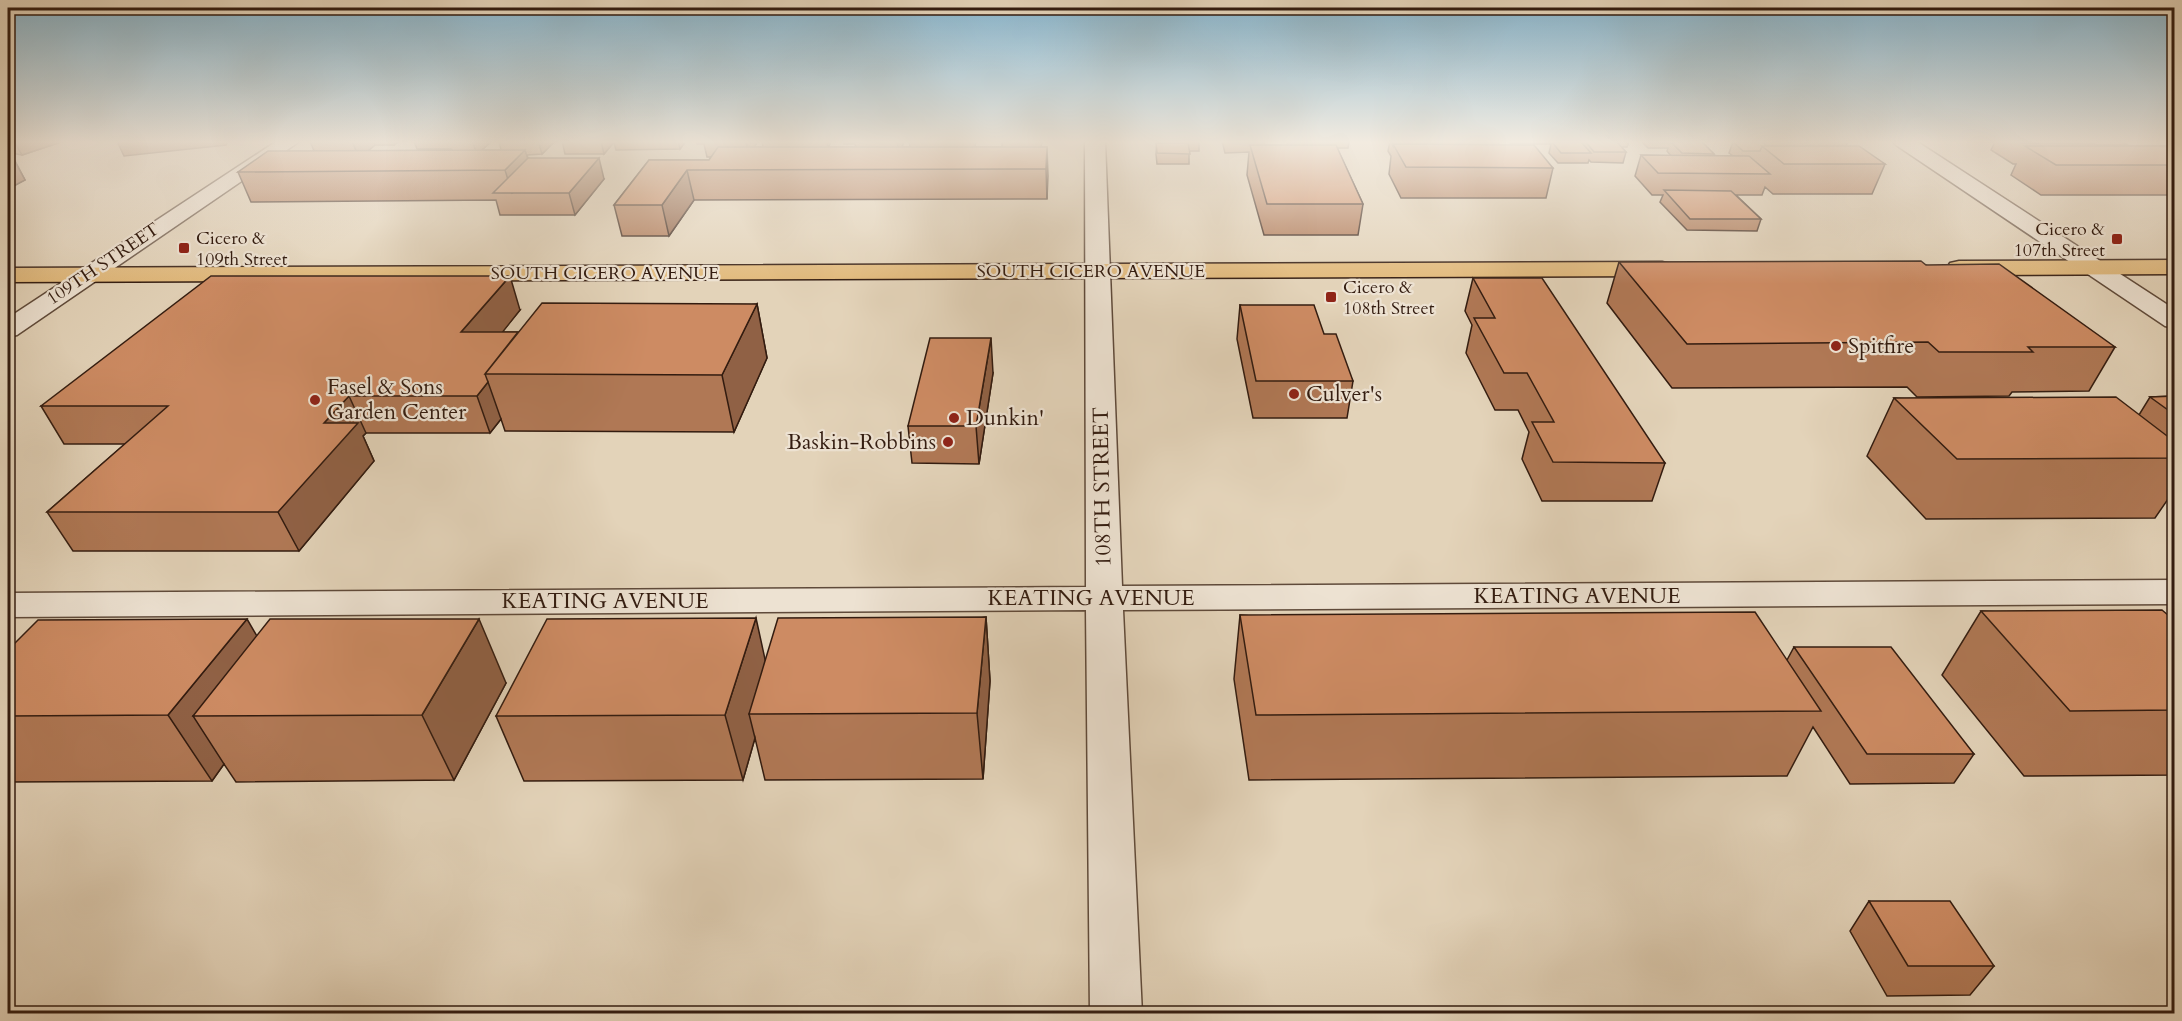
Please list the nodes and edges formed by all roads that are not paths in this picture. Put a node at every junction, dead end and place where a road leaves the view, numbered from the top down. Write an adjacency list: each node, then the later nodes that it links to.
1 (218, 189): 9 (street, 109TH STREET)
2 (1096, 189): 8 (street, 108TH STREET)
3 (1975, 189): 4 (street)
4 (2094, 267): 5 (main road); 6 (main road); 11 (street)
5 (2175, 267)
6 (1932, 268)
7 (1690, 269): 8 (main road, SOUTH CICERO AVENUE)
8 (1099, 271): 9 (main road, SOUTH CICERO AVENUE); 14 (street, 108TH STREET)
9 (88, 274): 10 (main road, SOUTH CICERO AVENUE); 12 (street, 109TH STREET)
10 (8, 275)
11 (2175, 320)
12 (8, 328)
13 (2175, 592): 14 (street, KEATING AVENUE)
14 (1104, 598): 15 (street, KEATING AVENUE); 16 (street, 108TH STREET)
15 (8, 605)
16 (1116, 1014)

